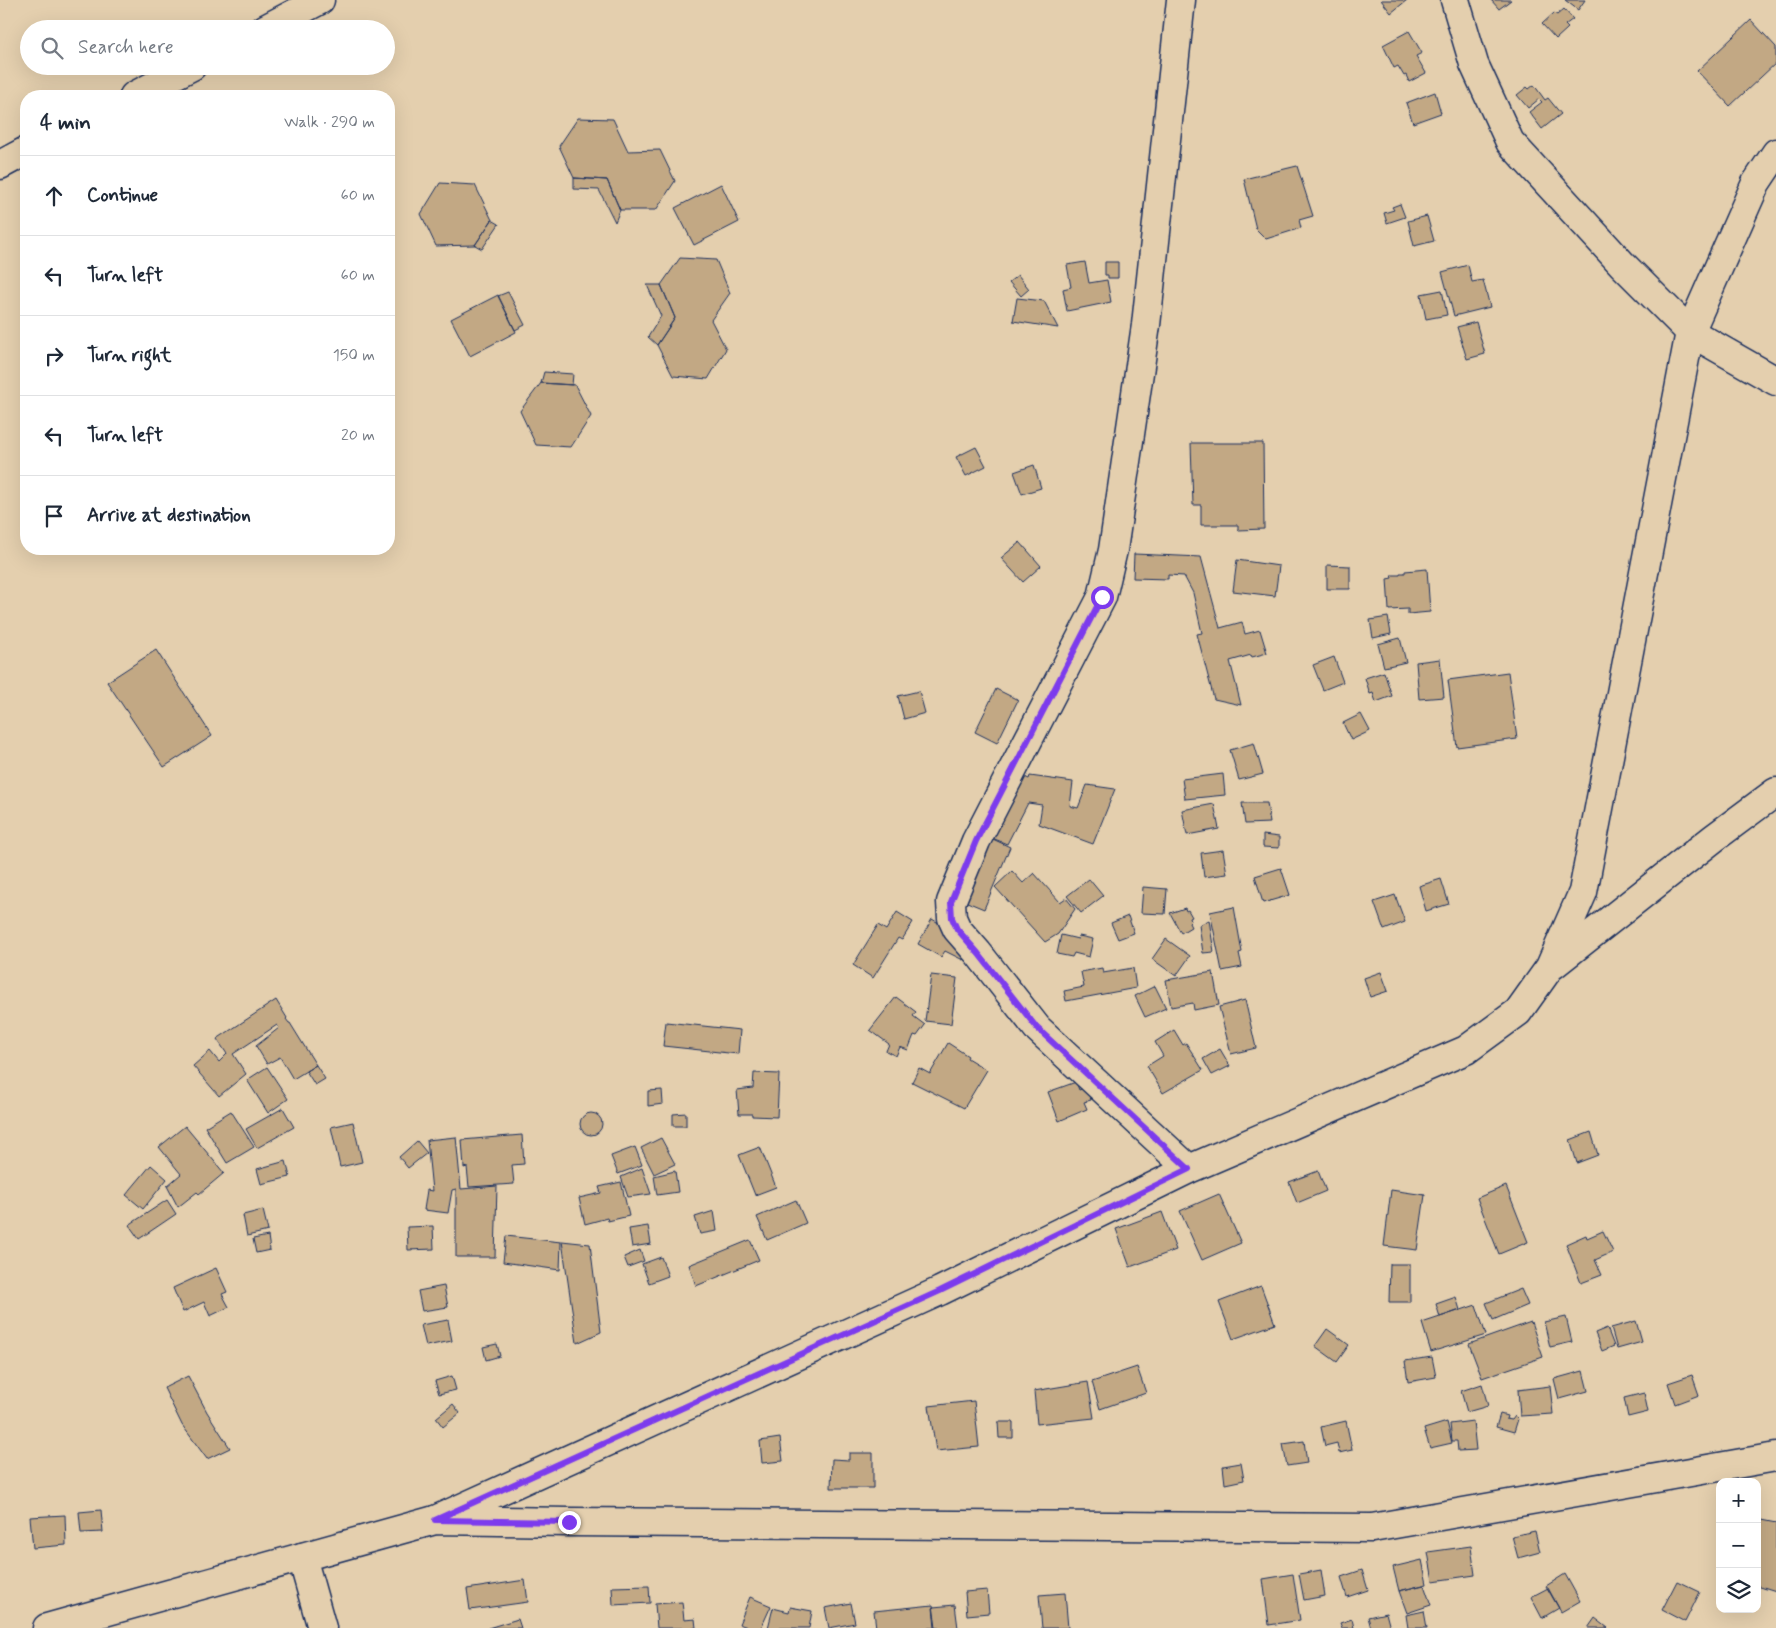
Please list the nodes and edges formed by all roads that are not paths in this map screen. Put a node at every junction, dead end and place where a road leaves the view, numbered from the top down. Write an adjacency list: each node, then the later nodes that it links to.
1 (320, 0): 4 (street)
2 (1182, 0): 14 (street)
3 (1455, 0): 10 (street)
4 (282, 20)
5 (175, 75): 6 (street)
6 (146, 90)
7 (1776, 153): 10 (street)
8 (20, 154): 9 (street)
9 (0, 165)
10 (1690, 332): 11 (street); 13 (street)
11 (1776, 381)
12 (1776, 792): 13 (street)
13 (1550, 967): 14 (street)
14 (1189, 1169): 16 (street)
15 (1776, 1457): 16 (street)
16 (435, 1520): 17 (street)
17 (302, 1557): 18 (street); 19 (street)
18 (47, 1628)
19 (322, 1628)

